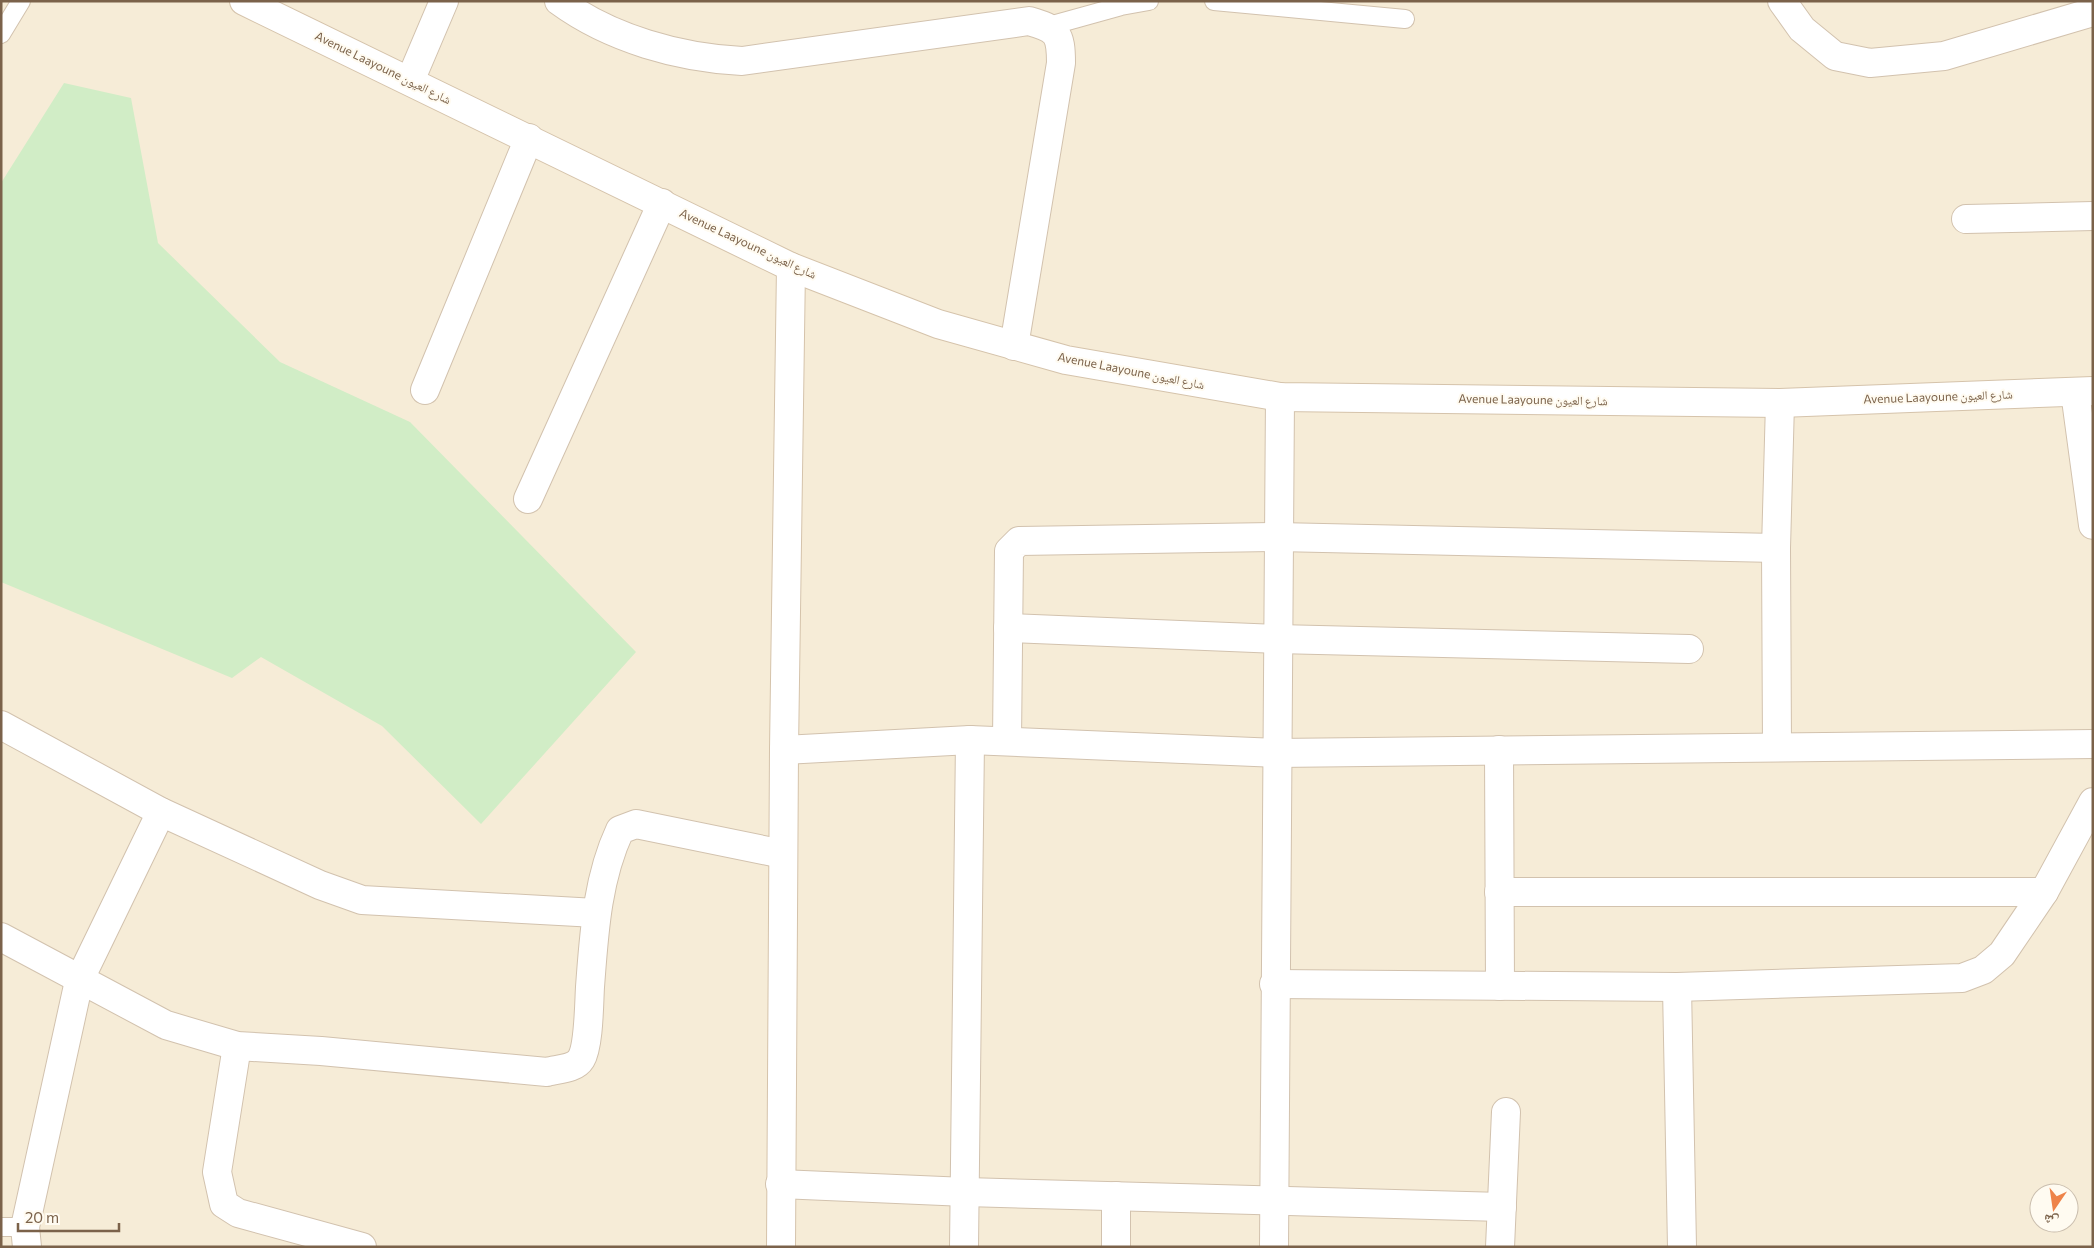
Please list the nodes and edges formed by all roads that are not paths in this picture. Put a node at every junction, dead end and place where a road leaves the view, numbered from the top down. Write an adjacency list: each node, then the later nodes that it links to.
1 (21, 1): 11 (lane)
2 (244, 1): 12 (street, Avenue Laayoune شارع العيون)
3 (444, 1): 12 (street)
4 (559, 1): 10 (street)
5 (1149, 1): 10 (lane)
6 (1214, 1): 9 (lane)
7 (1782, 1): 8 (street)
8 (2093, 12)
9 (1405, 20)
10 (1048, 26): 18 (street)
11 (1, 34)
12 (410, 81): 13 (street, Avenue Laayoune شارع العيون)
13 (529, 138): 14 (street, Avenue Laayoune شارع العيون); 19 (street)
14 (662, 203): 17 (street, Avenue Laayoune شارع العيون); 23 (street)
15 (2093, 216): 16 (street)
16 (1966, 218)
17 (792, 267): 18 (street, Avenue Laayoune شارع العيون); 35 (street)
18 (1014, 346): 21 (street, Avenue Laayoune شارع العيون)
19 (425, 390)
20 (2084, 392): 22 (street, Avenue Laayoune شارع العيون); 24 (street)
21 (1280, 397): 22 (street, Avenue Laayoune شارع العيون); 25 (street)
22 (1780, 403): 26 (street)
23 (528, 499)
24 (2093, 525)
25 (1278, 537): 26 (street); 27 (street); 28 (street)
26 (1776, 548): 34 (street)
27 (1008, 628): 28 (street); 32 (street)
28 (1277, 640): 29 (street); 37 (street)
29 (1689, 649)
30 (1, 725): 39 (street)
31 (970, 740): 32 (street); 35 (street); 53 (street)
32 (1007, 740): 37 (street)
33 (2093, 744): 34 (street)
34 (1777, 747): 36 (street)
35 (784, 750): 41 (street)
36 (1499, 750): 37 (street); 42 (street)
37 (1276, 753): 47 (street)
38 (2093, 802): 40 (street)
39 (161, 812): 44 (street); 46 (street)
40 (2083, 838): 43 (street)
41 (783, 854): 44 (street); 52 (street)
42 (1499, 892): 43 (street); 48 (street)
43 (2044, 892): 49 (street)
44 (596, 912): 50 (street)
45 (1, 938): 46 (street)
46 (79, 981): 50 (street); 57 (street)
47 (1274, 984): 48 (street); 55 (street)
48 (1500, 986): 49 (street)
49 (1677, 987): 64 (street)
50 (237, 1046): 58 (street)
51 (1506, 1112): 56 (street)
52 (780, 1184): 53 (street); 59 (street)
53 (966, 1192): 54 (street); 60 (street)
54 (1116, 1196): 55 (street); 61 (street)
55 (1273, 1200): 56 (street); 62 (street)
56 (1502, 1207): 63 (street)
57 (18, 1234)
58 (362, 1247)
59 (781, 1247)
60 (964, 1247)
61 (1116, 1247)
62 (1274, 1247)
63 (1500, 1247)
64 (1682, 1247)

